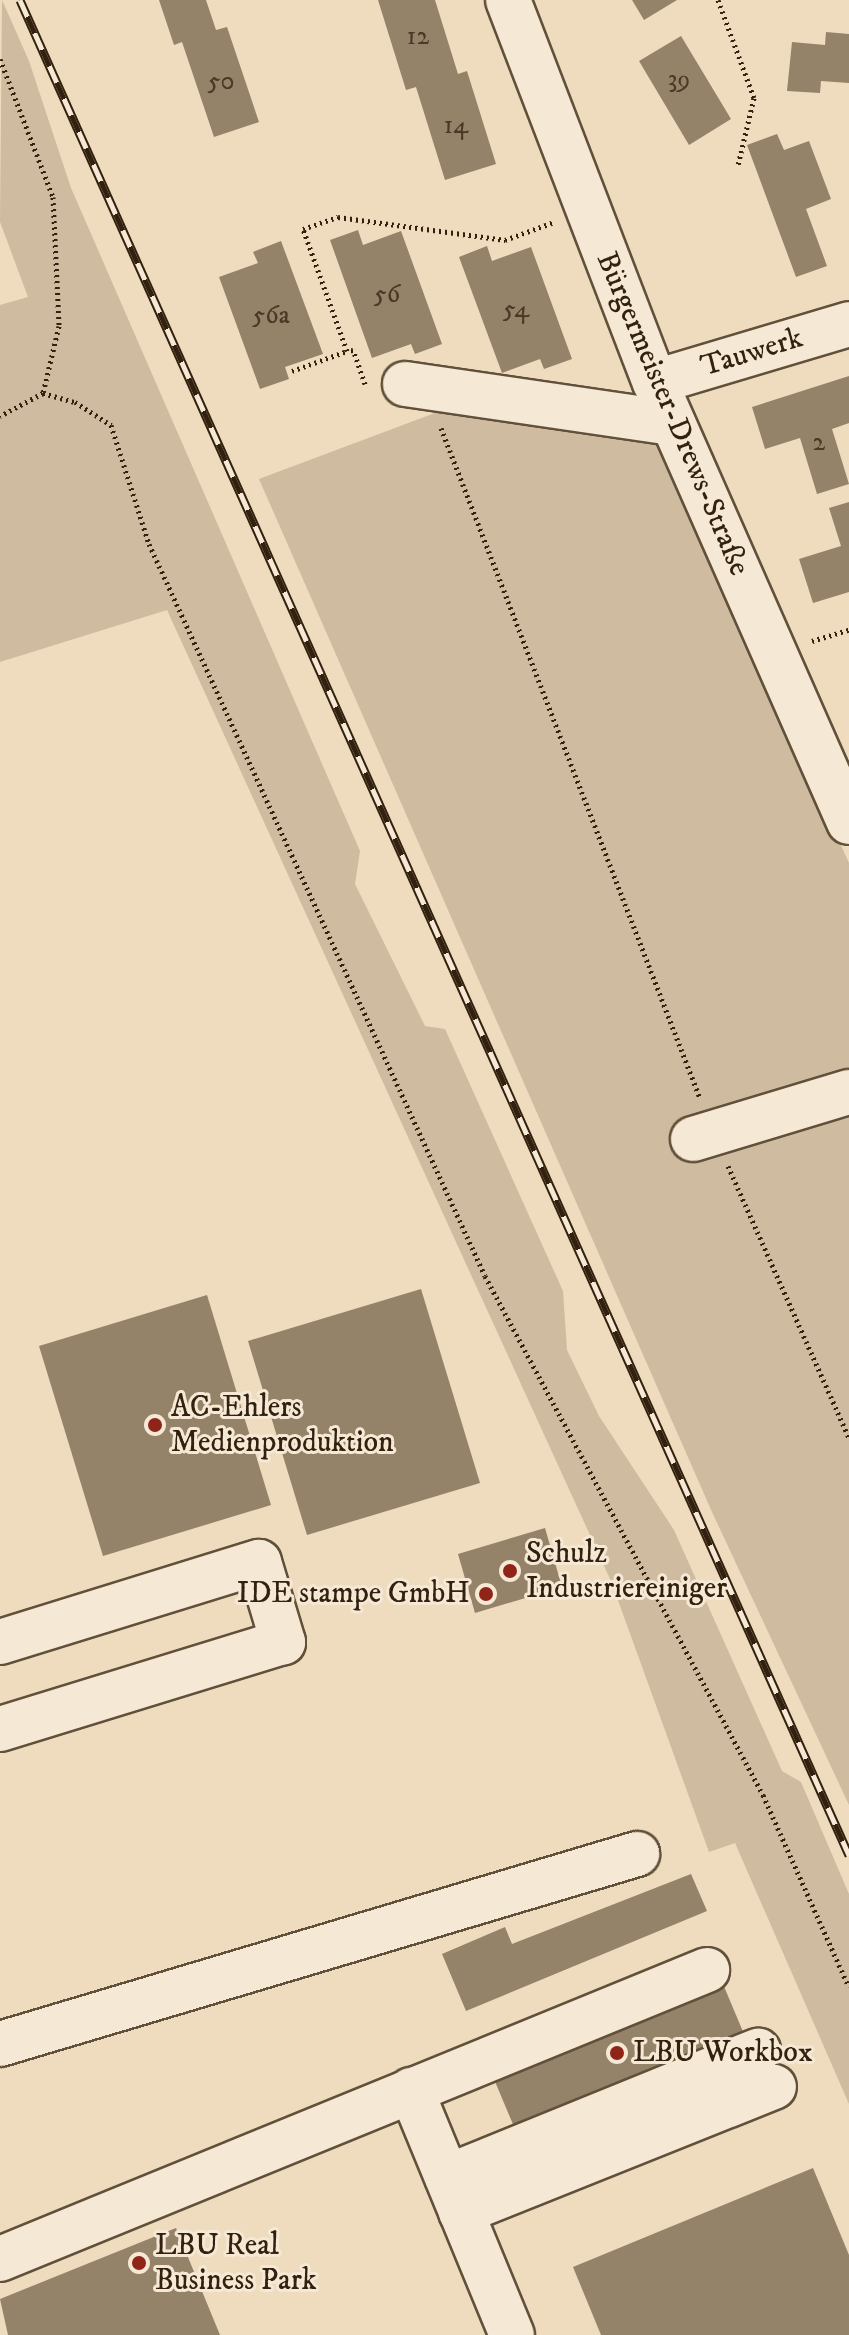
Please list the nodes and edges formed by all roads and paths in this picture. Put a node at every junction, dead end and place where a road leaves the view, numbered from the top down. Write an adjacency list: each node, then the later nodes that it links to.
1 (508, 0): 5 (street, Bürgermeister-Drews-Straße)
2 (718, 0): 4 (path)
3 (0, 59): 11 (path)
4 (738, 165)
5 (588, 210): 7 (path); 9 (street, Bürgermeister-Drews-Straße)
6 (849, 324): 9 (street, Tauwerk)
7 (347, 351): 8 (path); 10 (path)
8 (292, 371)
9 (655, 382): 13 (street, Bürgermeister-Drews-Straße)
10 (403, 390): 13 (street); 16 (path)
11 (43, 393): 12 (path); 22 (path)
12 (0, 416)
13 (672, 423): 14 (street, Bürgermeister-Drews-Straße)
14 (849, 822)
15 (849, 1092): 16 (street)
16 (703, 1136): 17 (path)
17 (849, 1438)
18 (0, 1642): 19 (street)
19 (0, 1729)
20 (637, 1854): 23 (street)
21 (707, 1970): 25 (street)
22 (849, 1987)
23 (0, 2044)
24 (766, 2069): 26 (street)
25 (411, 2090): 26 (street); 27 (street)
26 (454, 2194): 28 (street)
27 (0, 2259)
28 (512, 2335)

